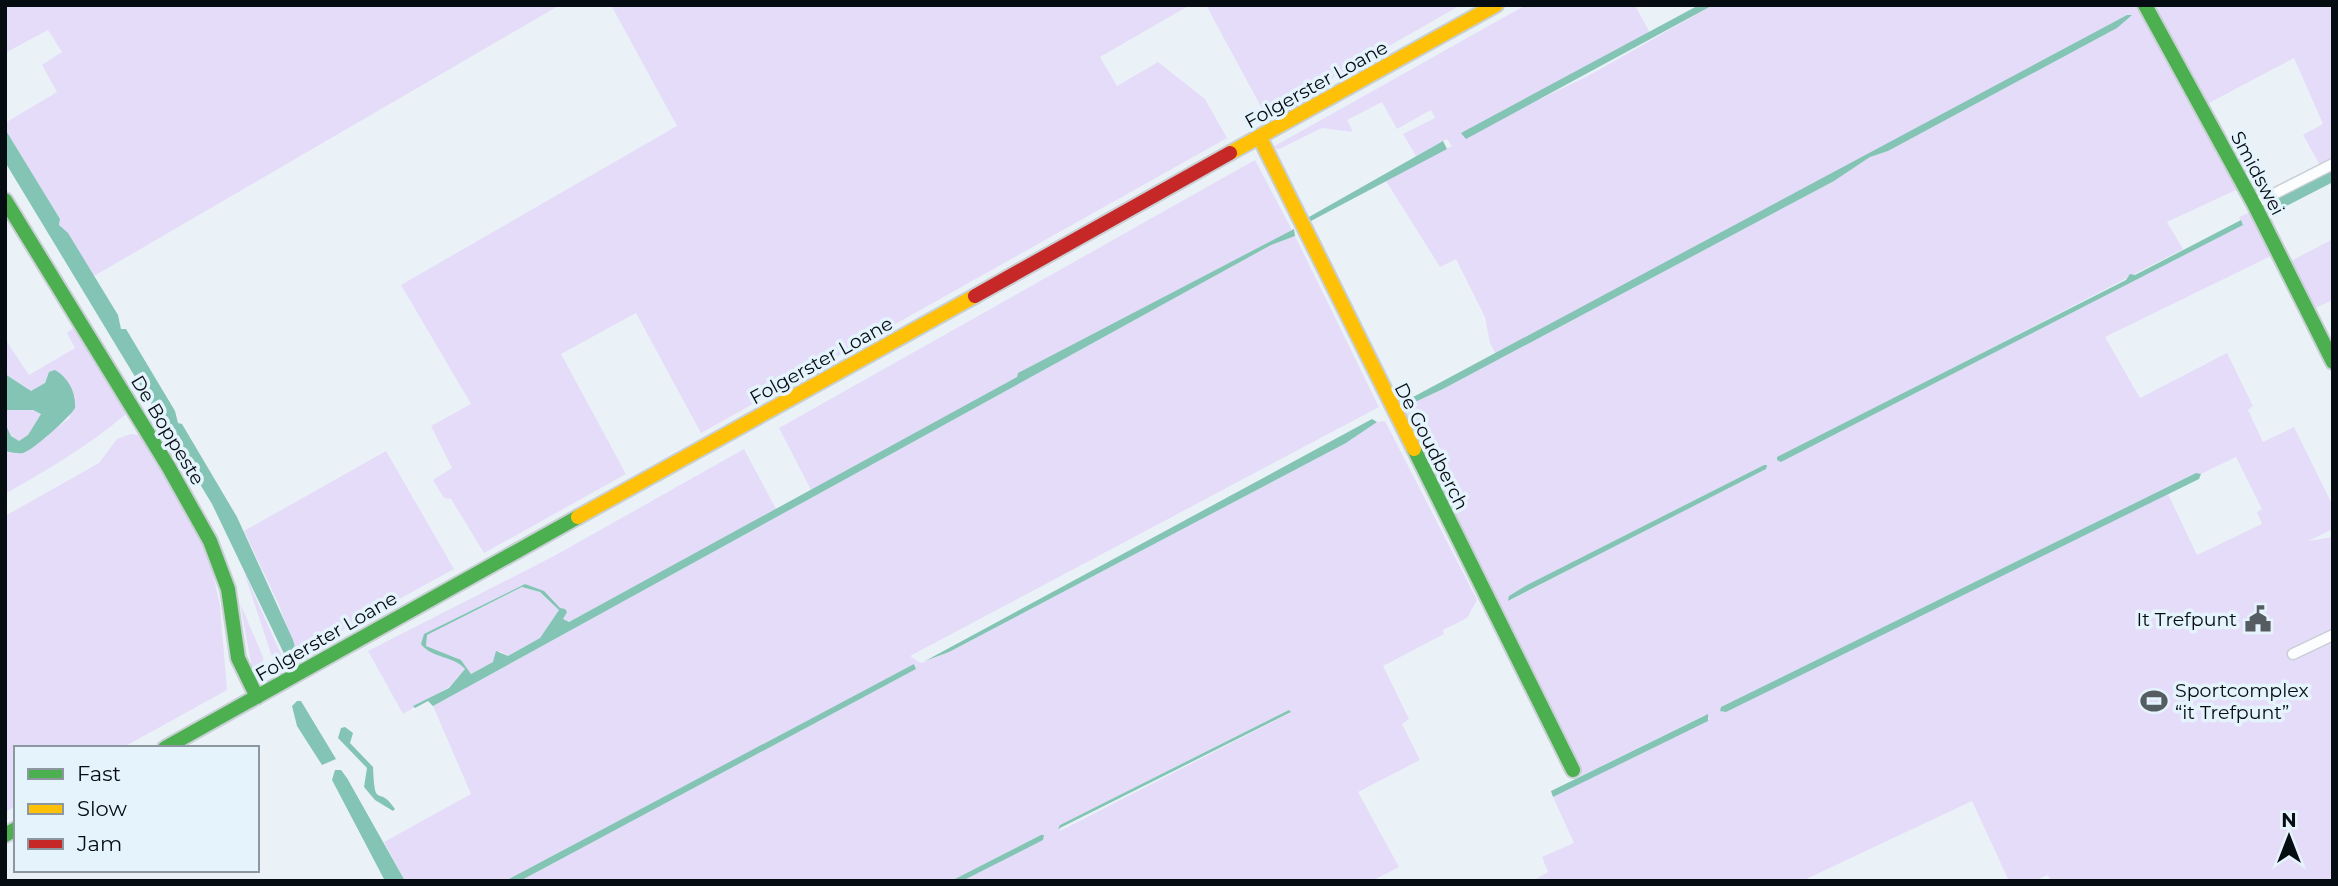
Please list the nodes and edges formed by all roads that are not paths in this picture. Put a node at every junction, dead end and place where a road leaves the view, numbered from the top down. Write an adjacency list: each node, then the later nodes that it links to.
1 (1496, 5): 3 (street, Folgerster Loane)
2 (2145, 5): 6 (street, Smidswei)
3 (1260, 138): 10 (street, Folgerster Loane); 12 (street, De Goudberch)
4 (2333, 164): 6 (street)
5 (5, 200): 10 (street, De Boppeste)
6 (2254, 204): 7 (street, Smidswei)
7 (2333, 362)
8 (2333, 635): 9 (street)
9 (2293, 654)
10 (257, 697): 11 (street, Folgerster Loane)
11 (169, 746)
12 (1573, 770)

